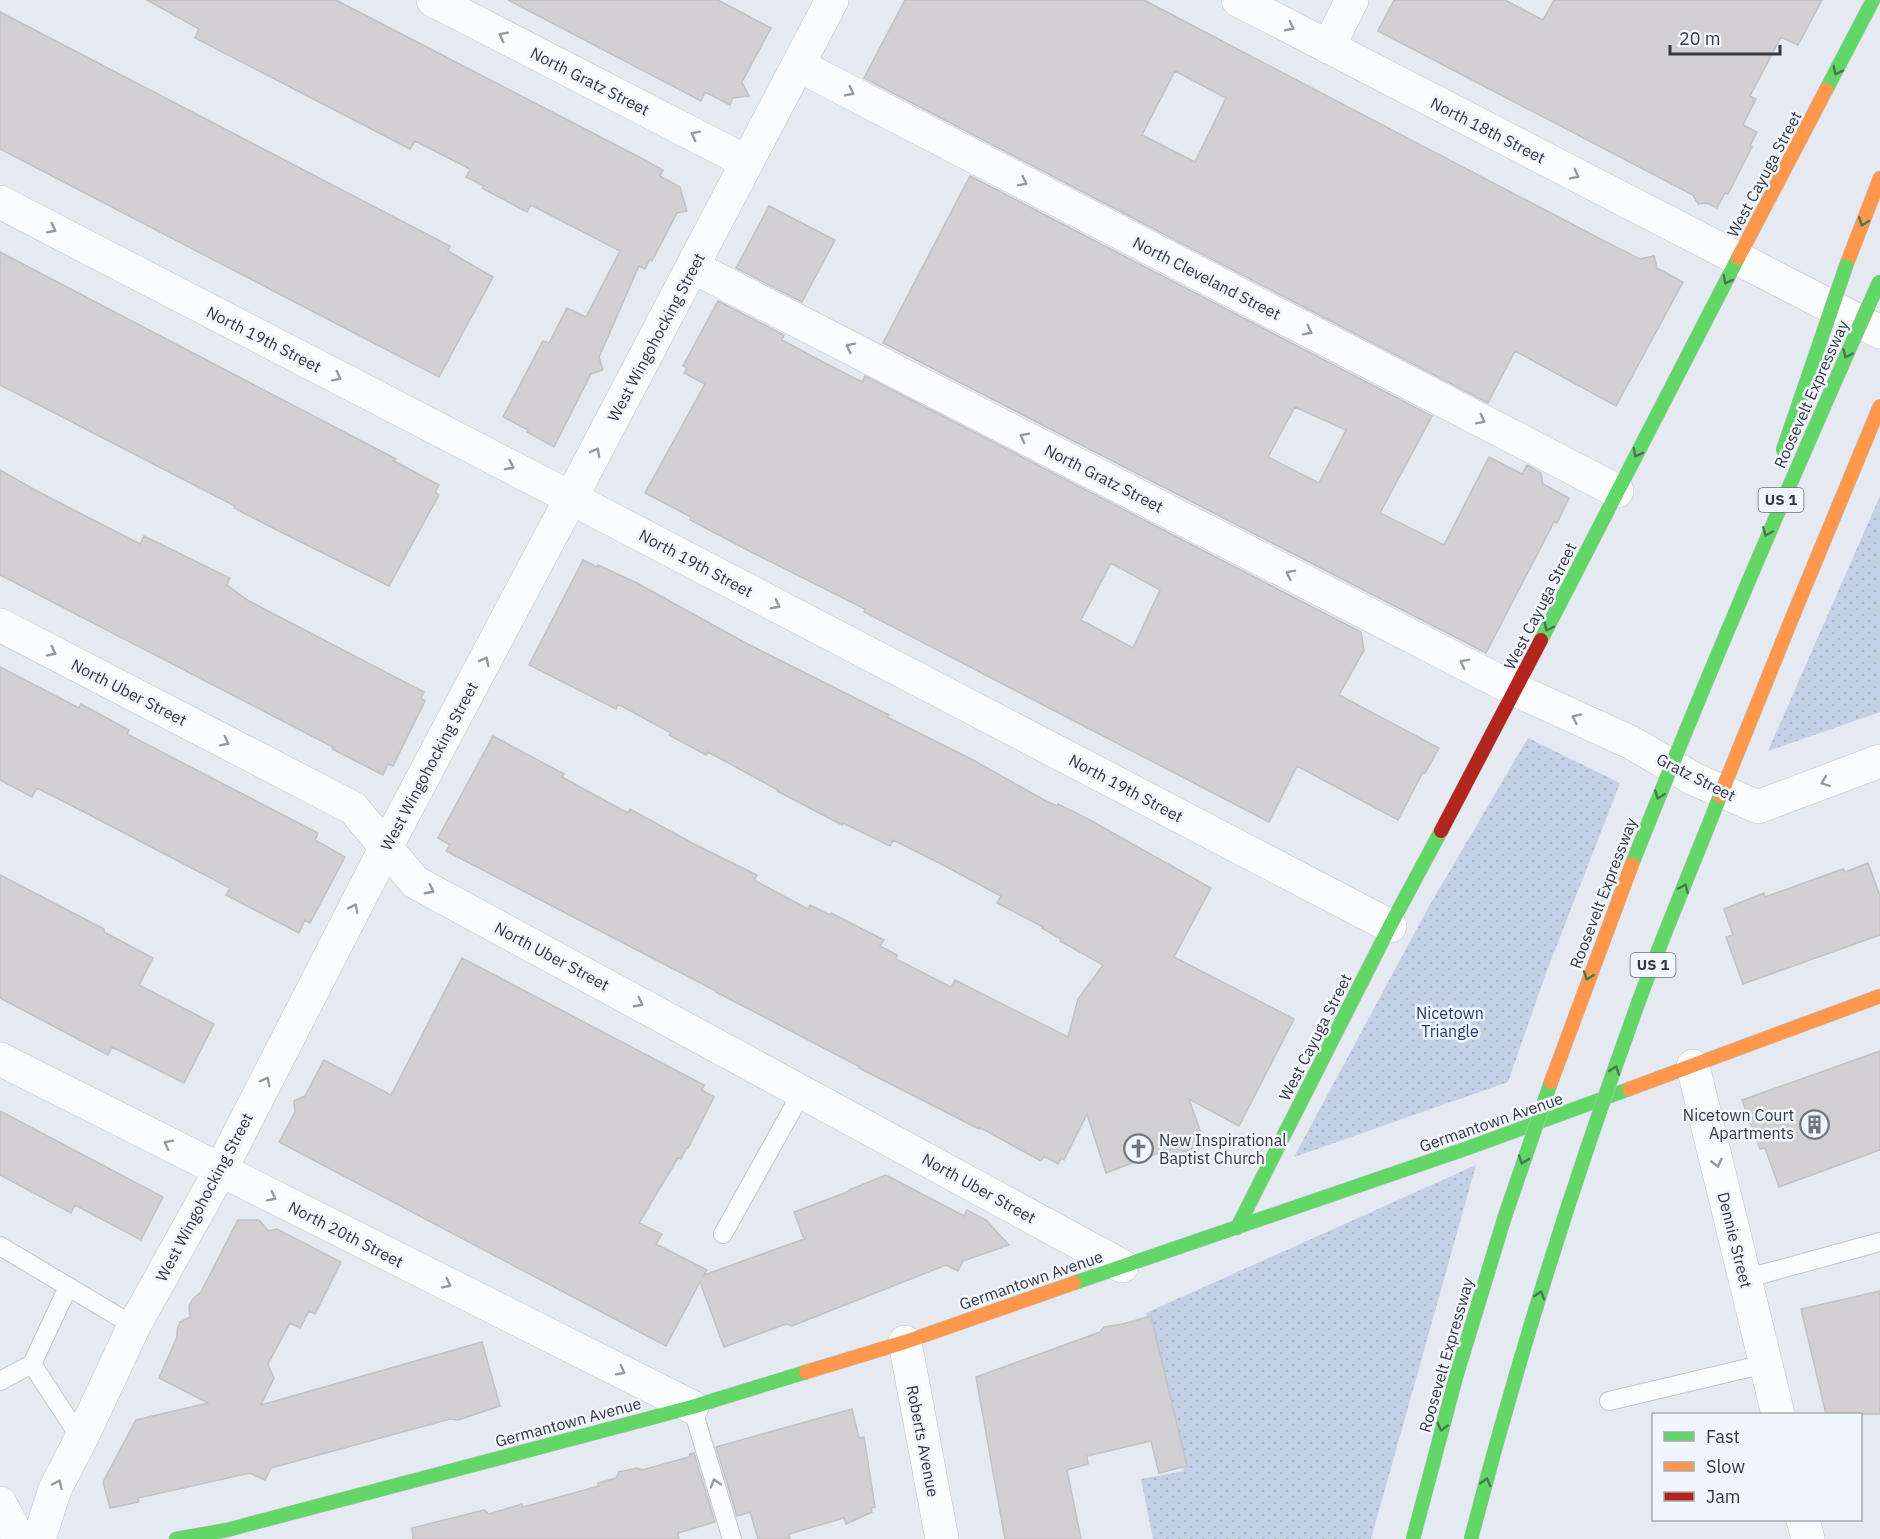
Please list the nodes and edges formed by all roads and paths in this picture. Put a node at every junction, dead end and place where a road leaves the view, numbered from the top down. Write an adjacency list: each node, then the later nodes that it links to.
1 (433, 0): 8 (street, North Gratz Street, one-way to 1)
2 (832, 0): 7 (street, West Wingohocking Street)
3 (1238, 0): 6 (street, North 18th Street, one-way to 6)
4 (1353, 0): 6 (street)
5 (1874, 0): 11 (main road, West Cayuga Street, one-way to 11)
6 (1328, 47): 11 (street, North 18th Street, one-way to 11)
7 (798, 66): 8 (street, West Wingohocking Street); 17 (street, North Cleveland Street, one-way to 17)
8 (747, 162): 12 (street, West Wingohocking Street)
9 (1880, 178): 16 (main road, one-way to 16, bridge)
10 (0, 202): 18 (street, North 19th Street, one-way to 18)
11 (1738, 260): 14 (street, North 18th Street); 17 (main road, West Cayuga Street, one-way to 17)
12 (693, 267): 18 (street, West Wingohocking Street, one-way to 12); 21 (street, North Gratz Street, one-way to 12)
13 (1880, 281): 22 (main road, Roosevelt Expressway / US 1, one-way to 22, bridge)
14 (1880, 332)
15 (1880, 406): 56 (main road, US 1, one-way to 15, bridge)
16 (1777, 466)
17 (1617, 491): 21 (main road, West Cayuga Street, one-way to 21)
18 (572, 498): 24 (street, West Wingohocking Street, one-way to 18); 25 (street, North 19th Street, one-way to 25)
19 (1750, 543): 22 (main road, bridge)
20 (0, 626): 24 (street, North Uber Street, one-way to 24)
21 (1516, 690): 23 (street, Gratz Street, one-way to 21); 25 (main road, West Cayuga Street)
22 (1689, 721): 55 (main road, Roosevelt Expressway / US 1, one-way to 55, bridge)
23 (1880, 761)
24 (386, 847): 29 (street, North Uber Street, one-way to 29); 30 (street, West Wingohocking Street, one-way to 24)
25 (1390, 926): 31 (main road, West Cayuga Street)
26 (1880, 996): 28 (main road, Germantown Avenue)
27 (0, 1059): 30 (street, North 20th Street, one-way to 27)
28 (1693, 1066): 31 (main road, Germantown Avenue); 36 (street, Dennie Street, one-way to 36)
29 (802, 1092): 32 (lane); 35 (street, North Uber Street)
30 (220, 1171): 38 (street, West Wingohocking Street); 44 (street, North 20th Street, one-way to 44)
31 (1237, 1228): 35 (main road, Germantown Avenue)
32 (723, 1234)
33 (1880, 1242): 36 (lane)
34 (0, 1246): 37 (lane)
35 (1122, 1266): 39 (main road, Germantown Avenue)
36 (1744, 1279): 41 (street, Dennie Street)
37 (68, 1287): 38 (lane); 40 (lane)
38 (134, 1326): 46 (street, West Wingohocking Street)
39 (905, 1342): 44 (main road, Germantown Avenue); 54 (street, Roberts Avenue)
40 (32, 1364): 42 (lane); 46 (lane)
41 (1766, 1364): 43 (lane); 45 (street, Dennie Street)
42 (0, 1381)
43 (1609, 1401)
44 (692, 1407): 49 (main road, Germantown Avenue); 53 (lane, one-way to 44)
45 (1778, 1413)
46 (81, 1439): 51 (street, West Wingohocking Street, one-way to 46)
47 (0, 1503): 50 (street)
48 (1803, 1521): 57 (street)
49 (228, 1534): 52 (main road, Germantown Avenue)
50 (20, 1539)
51 (39, 1539)
52 (176, 1539)
53 (732, 1539)
54 (942, 1539)
55 (1413, 1539)
56 (1472, 1539)
57 (1808, 1539)

